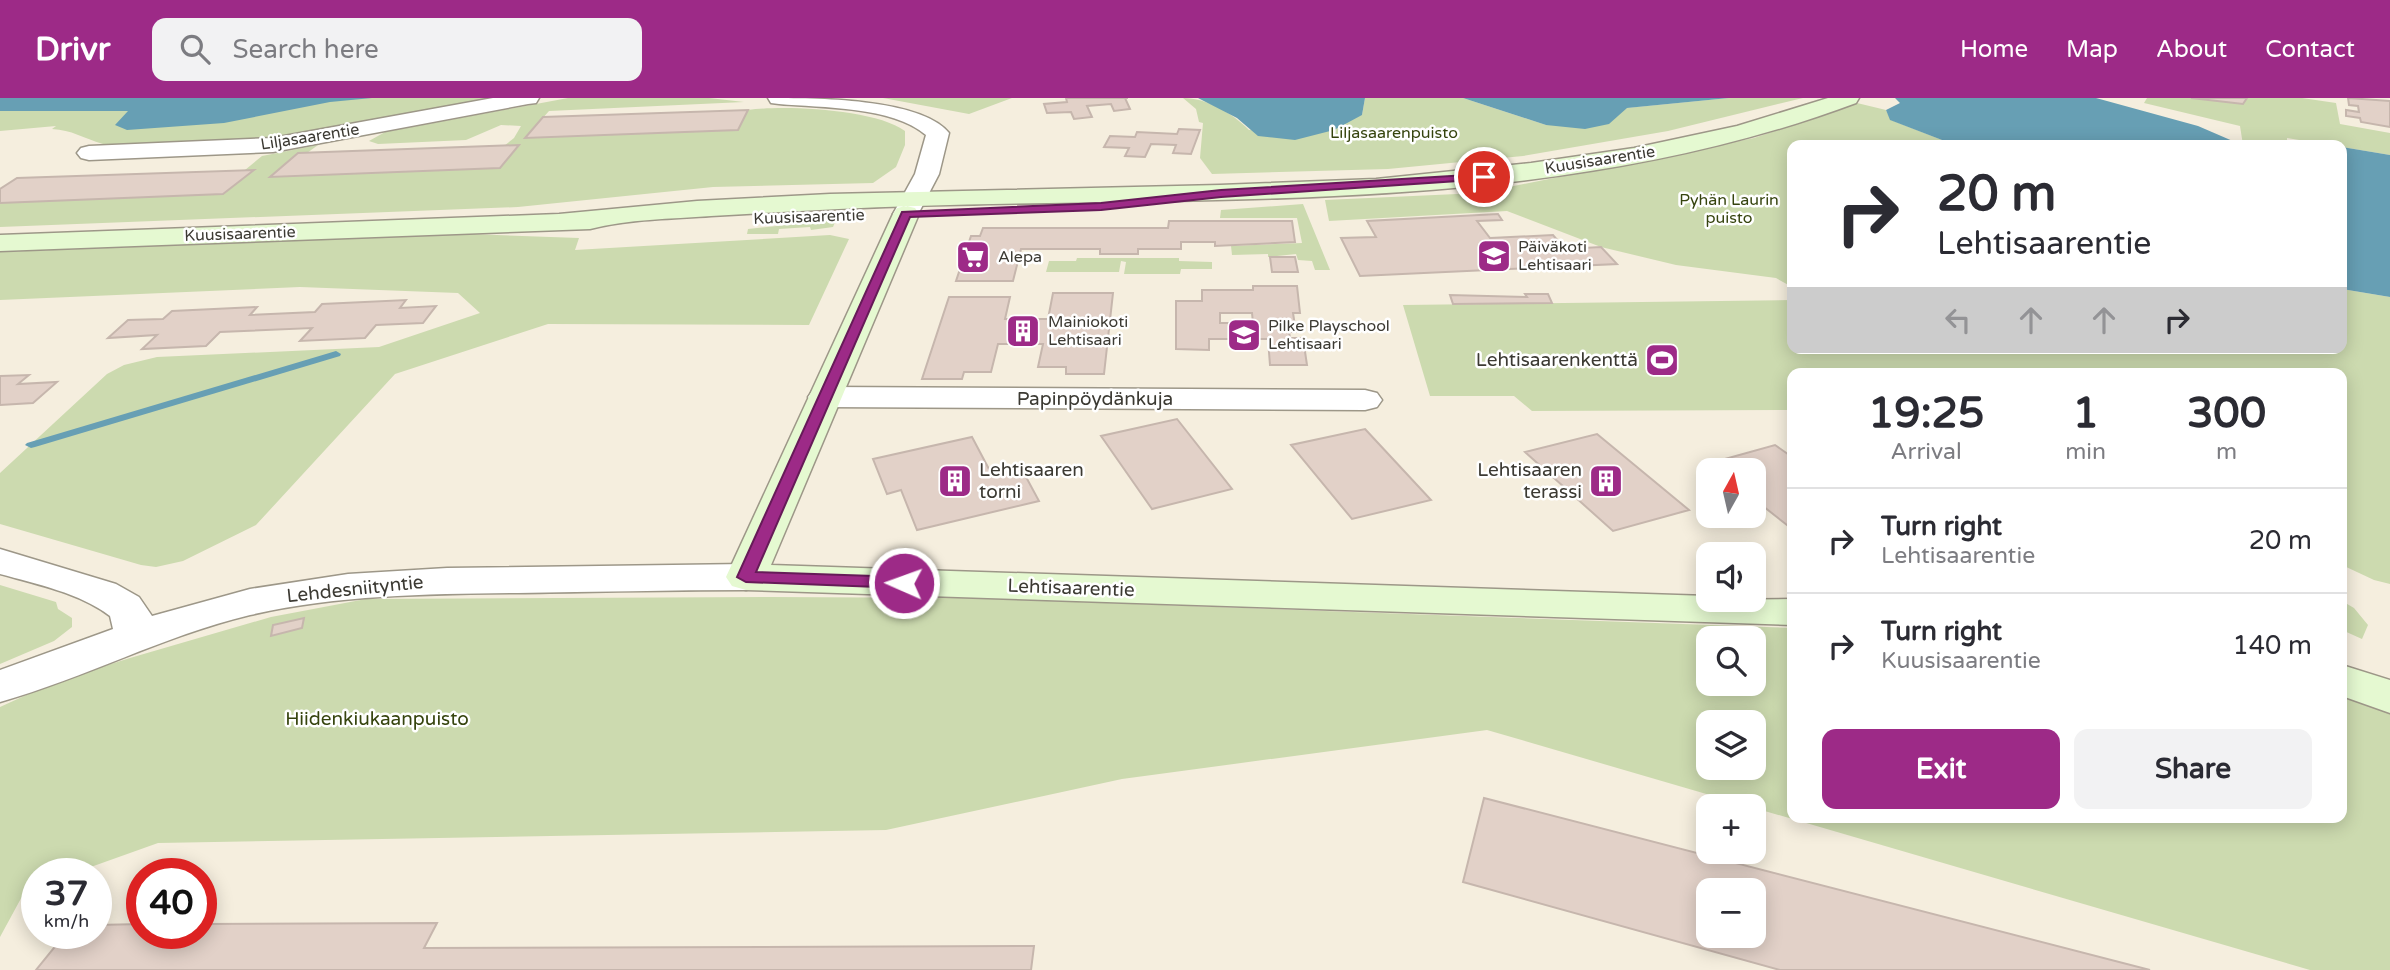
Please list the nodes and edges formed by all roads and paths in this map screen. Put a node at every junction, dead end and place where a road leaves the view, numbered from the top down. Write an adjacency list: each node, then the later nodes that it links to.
1 (528, 98): 4 (street, Liljasaarentie)
2 (779, 98): 5 (street)
3 (1848, 98): 5 (main road, Kuusisaarentie)
4 (89, 153)
5 (910, 206): 6 (main road, Kuusisaarentie); 7 (main road)
6 (0, 243)
7 (825, 397): 8 (street, Papinpöydänkuja); 10 (main road)
8 (1365, 400)
9 (0, 561): 12 (street)
10 (746, 577): 11 (main road, Lehtisaarentie); 12 (street, Lehdesniityntie)
11 (1787, 612)
12 (135, 636): 14 (street, Lehdesniityntie)
13 (2347, 682): 15 (main road)
14 (0, 687)
15 (2390, 697)

